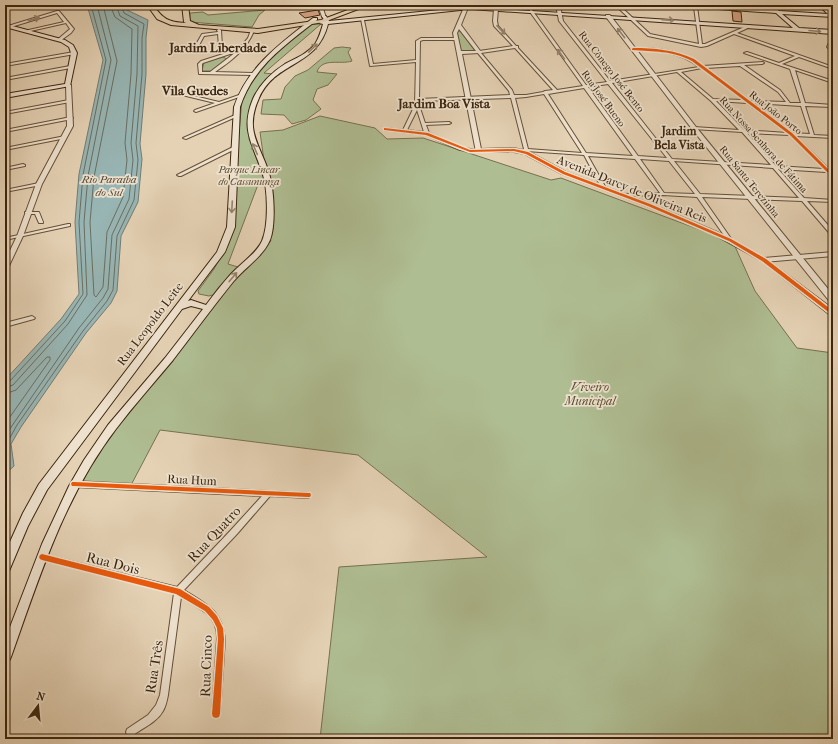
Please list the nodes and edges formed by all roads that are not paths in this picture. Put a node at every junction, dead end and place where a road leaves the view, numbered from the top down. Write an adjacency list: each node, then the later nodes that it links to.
1 (150, 5): 22 (main road)
2 (185, 5): 23 (main road)
3 (320, 5): 20 (street)
4 (360, 5): 20 (main road)
5 (366, 5): 20 (main road)
6 (558, 5): 15 (street, Rua Cônego José Bento)
7 (617, 5): 19 (street)
8 (676, 5): 12 (main road)
9 (769, 5): 16 (main road)
10 (820, 5): 18 (main road)
11 (466, 6): 13 (main road); 21 (main road); 27 (street)
12 (696, 6): 16 (main road); 26 (street)
13 (496, 9): 14 (main road); 41 (street, one-way to 41)
14 (531, 11): 15 (main road); 70 (street, Rua José Bueno, one-way to 14)
15 (559, 13): 17 (main road); 67 (street, Rua Cônego José Bento)
16 (778, 13): 18 (main road); 30 (main road)
17 (608, 16): 19 (main road); 43 (street, Rua Santa Terezinha, one-way to 17)
18 (833, 16)
19 (630, 18): 26 (main road, one-way to 26); 40 (street)
20 (325, 19): 21 (main road); 25 (main road); 140 (main road, one-way to 20)
21 (362, 20): 53 (street)
22 (164, 21): 23 (main road); 32 (main road)
23 (187, 21): 25 (main road)
24 (67, 22): 28 (street, one-way to 24); 31 (street); 37 (street)
25 (312, 22): 33 (main road); 64 (main road, Rua Leopoldo Leite)
26 (699, 22): 29 (main road); 40 (street)
27 (458, 25): 36 (street); 46 (street)
28 (8, 26): 31 (main road)
29 (749, 26): 30 (main road); 35 (street)
30 (797, 29): 34 (main road, one-way to 34)
31 (26, 31): 37 (main road)
32 (219, 31): 33 (main road); 39 (street); 42 (street)
33 (252, 31): 44 (street)
34 (833, 32)
35 (735, 33): 40 (street); 51 (street)
36 (456, 38): 48 (street); 53 (street)
37 (59, 40): 47 (main road)
38 (833, 42): 45 (street)
39 (221, 46)
40 (701, 46)
41 (517, 47): 46 (street); 71 (street)
42 (196, 48)
43 (633, 49): 58 (street, Rua João Porto); 65 (street, Rua Santa Terezinha)
44 (240, 50): 50 (street); 52 (street)
45 (833, 51)
46 (479, 52): 48 (street); 76 (street)
47 (74, 53): 56 (street); 59 (main road)
48 (459, 53): 77 (street)
49 (746, 53): 55 (street)
50 (224, 55): 52 (street); 63 (street)
51 (798, 56): 55 (street); 61 (street)
52 (230, 59): 63 (street)
53 (418, 61): 78 (street)
54 (762, 63): 57 (street)
55 (779, 64): 60 (street)
56 (5, 65)
57 (741, 65): 58 (street); 83 (street)
58 (703, 67): 62 (street); 81 (street, Rua João Porto)
59 (70, 68): 66 (street); 69 (main road)
60 (792, 68): 68 (street); 85 (street)
61 (833, 68)
62 (678, 71): 65 (street); 79 (street, Rua Nossa Senhora de Fátima)
63 (211, 74): 64 (street)
64 (253, 74): 75 (main road, Rua Leopoldo Leite)
65 (653, 74): 67 (street); 93 (street, Rua Santa Terezinha)
66 (5, 79)
67 (608, 82): 70 (street); 110 (street, Rua Cônego José Bento)
68 (833, 82)
69 (68, 84): 74 (main road); 80 (street)
70 (584, 86): 71 (street); 109 (street, Rua José Bueno)
71 (556, 91): 72 (street)
72 (545, 92): 76 (street); 108 (street)
73 (179, 93): 82 (street)
74 (5, 95)
75 (240, 96): 82 (street); 89 (main road, Rua Leopoldo Leite)
76 (512, 97): 77 (street); 106 (street)
77 (467, 98): 78 (street); 107 (street)
78 (417, 100): 84 (street)
79 (712, 100): 81 (street); 95 (street, Rua Nossa Senhora de Fátima)
80 (69, 101): 88 (street); 90 (street)
81 (748, 102): 83 (street); 99 (street, Rua João Porto)
82 (219, 103): 87 (street)
83 (789, 104): 85 (street)
84 (417, 105): 92 (street); 97 (street)
85 (803, 105): 86 (street); 100 (street)
86 (833, 106)
87 (196, 111)
88 (5, 113)
89 (236, 116): 103 (street); 104 (main road, Rua Leopoldo Leite)
90 (71, 118): 96 (street); 102 (street)
91 (449, 123): 92 (street)
92 (424, 124): 98 (street)
93 (694, 128): 95 (street); 111 (street, Rua Santa Terezinha)
94 (385, 129): 97 (street)
95 (742, 130): 99 (street); 113 (street, Rua Nossa Senhora de Fátima)
96 (5, 131)
97 (405, 131): 98 (street)
98 (427, 134): 107 (street)
99 (791, 134): 100 (street); 115 (street, Rua João Porto)
100 (812, 135): 101 (street)
101 (833, 136)
102 (65, 137): 105 (street); 118 (street)
103 (184, 138)
104 (235, 148): 116 (street); 138 (main road, Rua Leopoldo Leite, one-way to 138)
105 (5, 149)
106 (524, 150): 107 (street); 108 (street); 119 (street, Avenida Darcy de Oliveira Reis)
107 (478, 151)
108 (585, 154): 109 (street); 119 (street)
109 (636, 158): 110 (street); 121 (street, Rua José Bueno)
110 (670, 160): 111 (street); 123 (street, Rua Cônego José Bento)
111 (724, 163): 113 (street); 124 (street, Rua Santa Terezinha)
112 (23, 165): 114 (street)
113 (775, 167): 115 (street); 125 (street, Rua Nossa Senhora de Fátima)
114 (5, 169)
115 (831, 171): 117 (street, Rua João Porto)
116 (179, 175)
117 (833, 176)
118 (39, 184): 120 (street); 127 (street)
119 (604, 188): 122 (street, Avenida Darcy de Oliveira Reis)
120 (5, 191)
121 (663, 194): 122 (street); 123 (street)
122 (624, 195): 133 (street, Avenida Darcy de Oliveira Reis)
123 (698, 196): 124 (street); 133 (street, Rua Cônego José Bento)
124 (751, 198): 125 (street); 135 (street, Rua Santa Terezinha)
125 (803, 200): 126 (street); 130 (street, Rua Nossa Senhora de Fátima)
126 (833, 202)
127 (27, 213): 128 (street); 131 (street)
128 (41, 222)
129 (68, 225): 131 (street)
130 (833, 234)
131 (20, 236): 132 (street); 137 (street)
132 (5, 239)
133 (730, 240): 136 (street, Avenida Darcy de Oliveira Reis)
134 (833, 254): 135 (street)
135 (798, 257): 136 (street); 139 (street, Rua Santa Terezinha)
136 (764, 260): 141 (street, Avenida Darcy de Oliveira Reis)
137 (5, 268)
138 (188, 300): 140 (main road); 148 (main road, Rua Leopoldo Leite)
139 (833, 300)
140 (210, 305): 144 (main road)
141 (833, 312)
142 (32, 318): 143 (street)
143 (5, 325)
144 (74, 484): 145 (street, Rua Hum); 147 (main road)
145 (268, 494): 146 (street, Rua Hum); 149 (street, Rua Quatro)
146 (308, 495)
147 (42, 557): 149 (street, Rua Dois); 150 (main road)
148 (5, 567)
149 (178, 591): 151 (street, Rua Cinco); 152 (street, Rua Três)
150 (5, 657)
151 (216, 714)
152 (130, 732)

